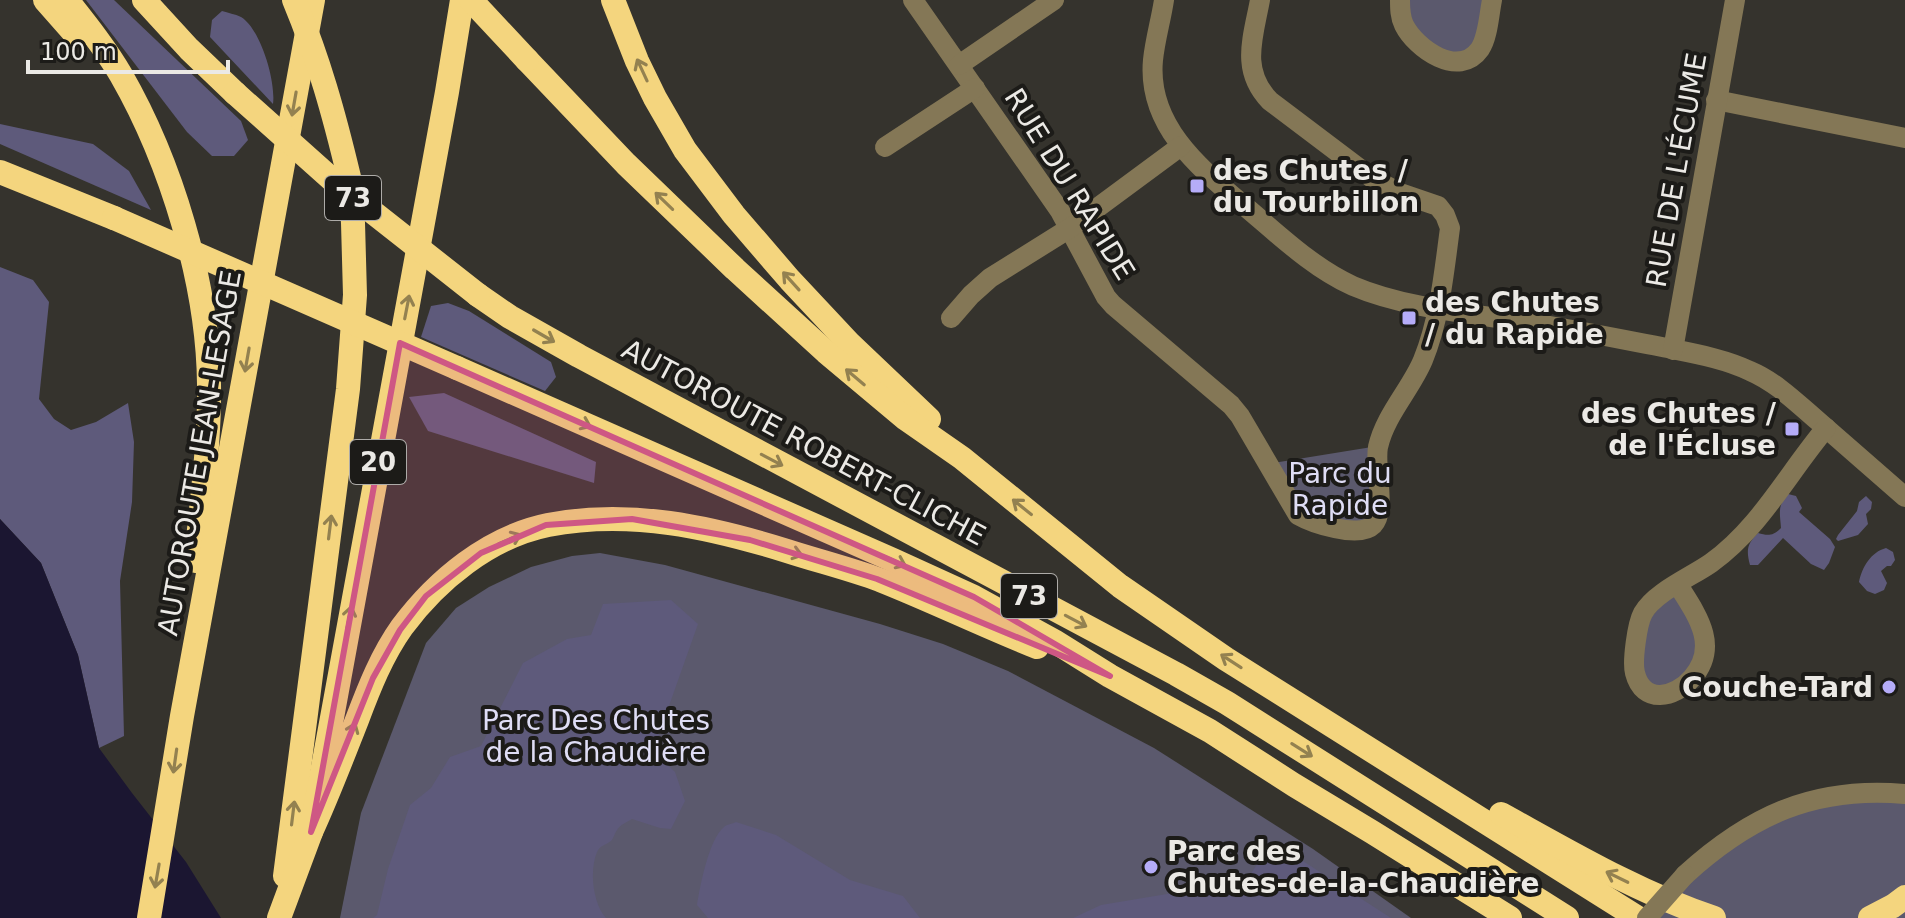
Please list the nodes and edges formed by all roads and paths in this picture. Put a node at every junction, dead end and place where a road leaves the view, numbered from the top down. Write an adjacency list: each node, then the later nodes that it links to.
1 (45, 0): 24 (highway)
2 (67, 0): 24 (highway)
3 (144, 0): 44 (highway, AUTOROUTE ROBERT-CLICHE / 73, one-way to 44, bridge)
4 (294, 0): 41 (highway, one-way to 4, bridge)
5 (313, 0): 34 (highway, AUTOROUTE JEAN-LESAGE, one-way to 34)
6 (462, 0): 18 (highway, 20)
7 (474, 0): 18 (highway); 30 (highway, AUTOROUTE ROBERT-CLICHE / 73, one-way to 7, bridge)
8 (613, 0): 30 (highway, one-way to 8)
9 (913, 0): 16 (street, RUE DU RAPIDE)
10 (1054, 0): 16 (street)
11 (1164, 0): 21 (street)
12 (1260, 0): 26 (street, RUE DU RAPIDE)
13 (1400, 0): 14 (street)
14 (1492, 0)
15 (1735, 0): 19 (street, RUE DE L'ÉCUME)
16 (959, 65): 17 (street, RUE DU RAPIDE)
17 (975, 88): 22 (street); 25 (street, RUE DU RAPIDE)
18 (447, 92): 37 (highway, 20, one-way to 18)
19 (1716, 100): 20 (street); 28 (street, RUE DE L'ÉCUME)
20 (1905, 138)
21 (1181, 146): 25 (street); 26 (street)
22 (885, 147)
23 (0, 170): 33 (highway, one-way to 33, bridge)
24 (166, 174): 34 (highway)
25 (1070, 228): 26 (street, RUE DU RAPIDE); 27 (street)
26 (1438, 309): 28 (street)
27 (951, 318)
28 (1673, 350): 29 (street)
29 (1826, 428): 31 (street); 32 (street)
30 (962, 458): 35 (highway, AUTOROUTE ROBERT-CLICHE / 73, one-way to 30)
31 (1905, 497)
32 (1678, 585): 32 (street)
33 (1110, 676): 37 (highway, one-way to 33); 38 (highway)
34 (182, 716): 40 (highway, AUTOROUTE JEAN-LESAGE, one-way to 40)
35 (1368, 748): 45 (highway, AUTOROUTE ROBERT-CLICHE / 73); 47 (highway, one-way to 35)
36 (1905, 794): 46 (street, bridge)
37 (311, 832): 41 (highway, 20)
38 (1372, 832): 42 (highway); 43 (highway)
39 (1905, 897): 48 (highway)
40 (149, 918)
41 (279, 918)
42 (1478, 918)
43 (1510, 918)
44 (1567, 918)
45 (1638, 918)
46 (1647, 918)
47 (1714, 918)
48 (1870, 918)

